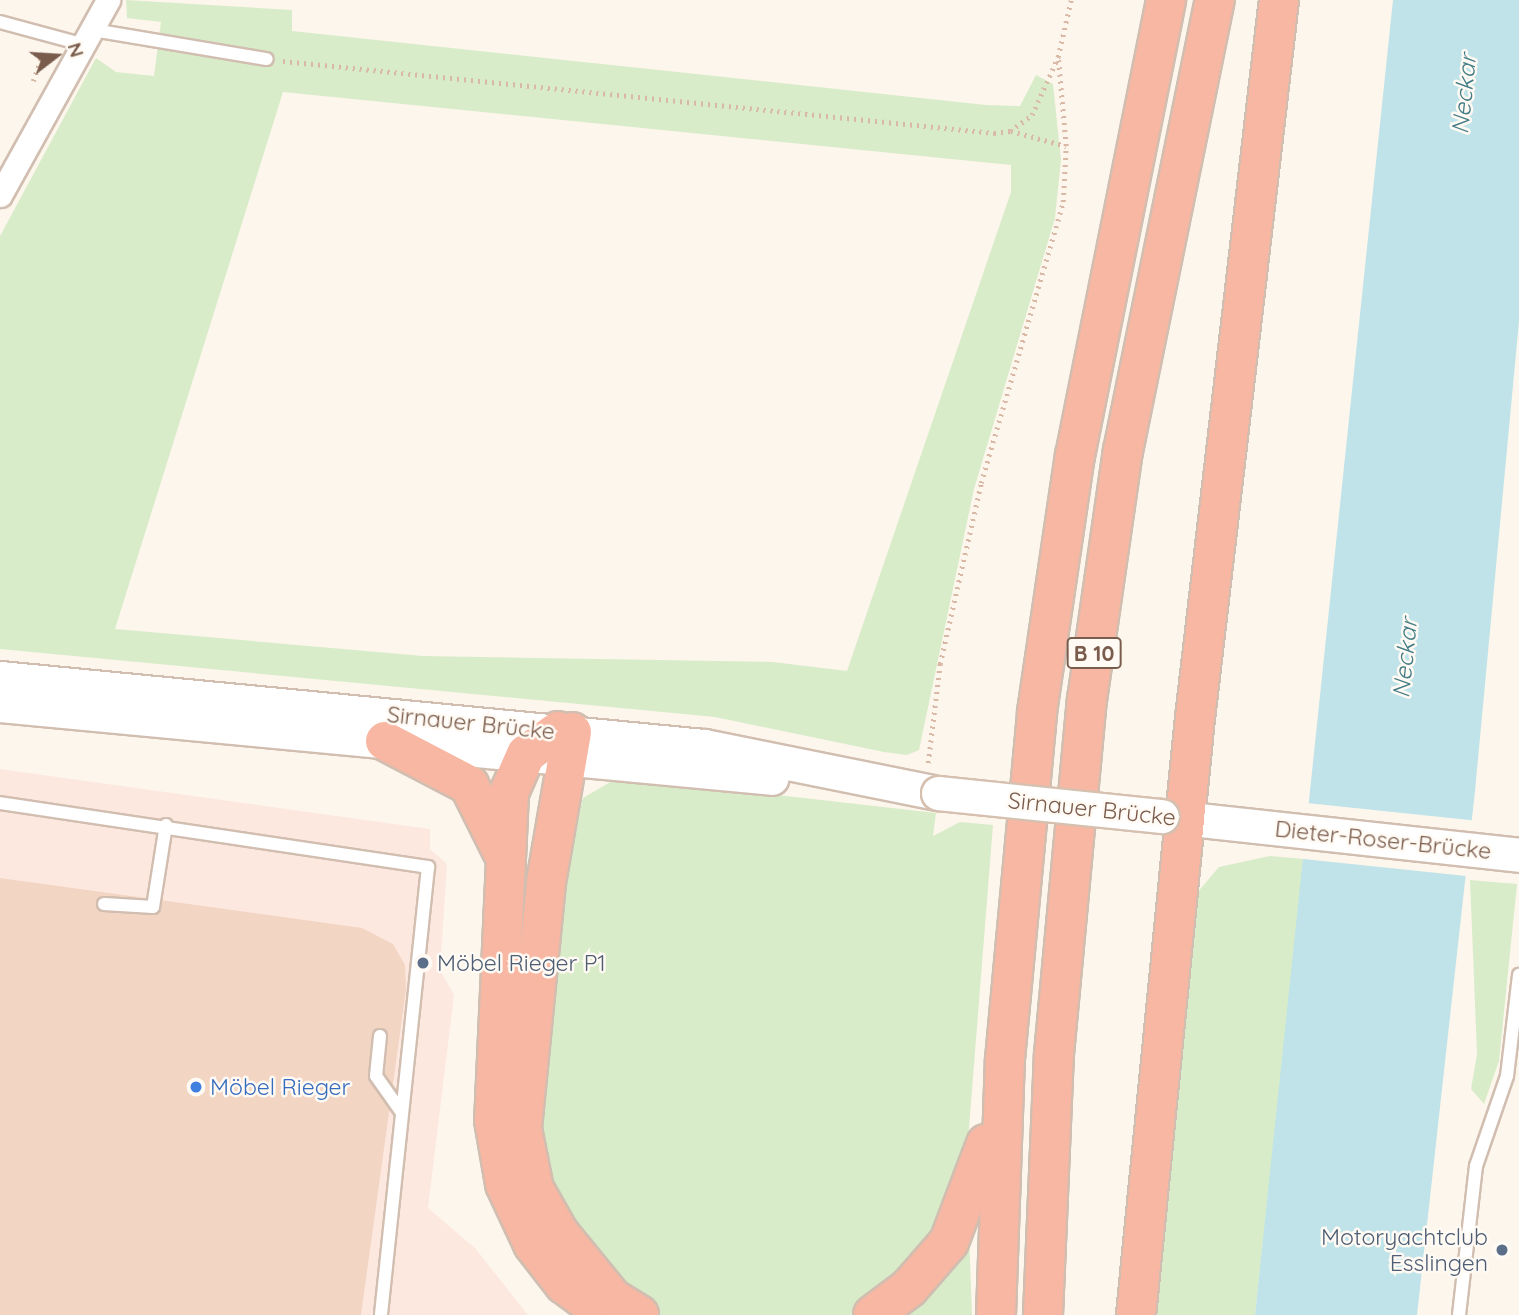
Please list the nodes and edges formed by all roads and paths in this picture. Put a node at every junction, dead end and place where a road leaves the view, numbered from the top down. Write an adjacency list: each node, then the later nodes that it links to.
1 (108, 0): 8 (street)
2 (1071, 0): 9 (path)
3 (1166, 0): 30 (highway, B 10)
4 (1215, 0): 37 (highway, B 10)
5 (1279, 0): 22 (highway)
6 (0, 22): 7 (lane)
7 (50, 33): 8 (lane); 11 (path)
8 (89, 38): 10 (lane); 14 (street)
9 (1058, 57): 12 (path); 13 (path)
10 (267, 60): 12 (path)
11 (28, 94)
12 (1010, 131): 13 (path)
13 (1066, 146): 20 (path)
14 (0, 195)
15 (0, 678): 18 (main road, Sirnauer Brücke)
16 (0, 705): 17 (main road, Sirnauer Brücke)
17 (385, 741): 19 (main road, Sirnauer Brücke); 26 (highway)
18 (566, 741): 19 (highway); 20 (main road, Sirnauer Brücke); 34 (highway)
19 (526, 754): 26 (highway)
20 (933, 779): 22 (main road, Sirnauer Brücke, bridge)
21 (0, 803): 23 (lane)
22 (1174, 817): 24 (main road, Sirnauer Brücke); 38 (highway)
23 (166, 825): 27 (lane); 31 (lane)
24 (1247, 825): 25 (main road, Dieter-Roser-Brücke)
25 (1519, 855)
26 (508, 866): 33 (highway)
27 (104, 904)
28 (1519, 975): 39 (lane)
29 (380, 1036): 31 (lane)
30 (1005, 1059): 35 (highway); 36 (highway, B 10)
31 (400, 1110): 32 (lane)
32 (381, 1315)
33 (606, 1315)
34 (639, 1315)
35 (873, 1315)
36 (996, 1315)
37 (1043, 1315)
38 (1136, 1315)
39 (1459, 1315)

